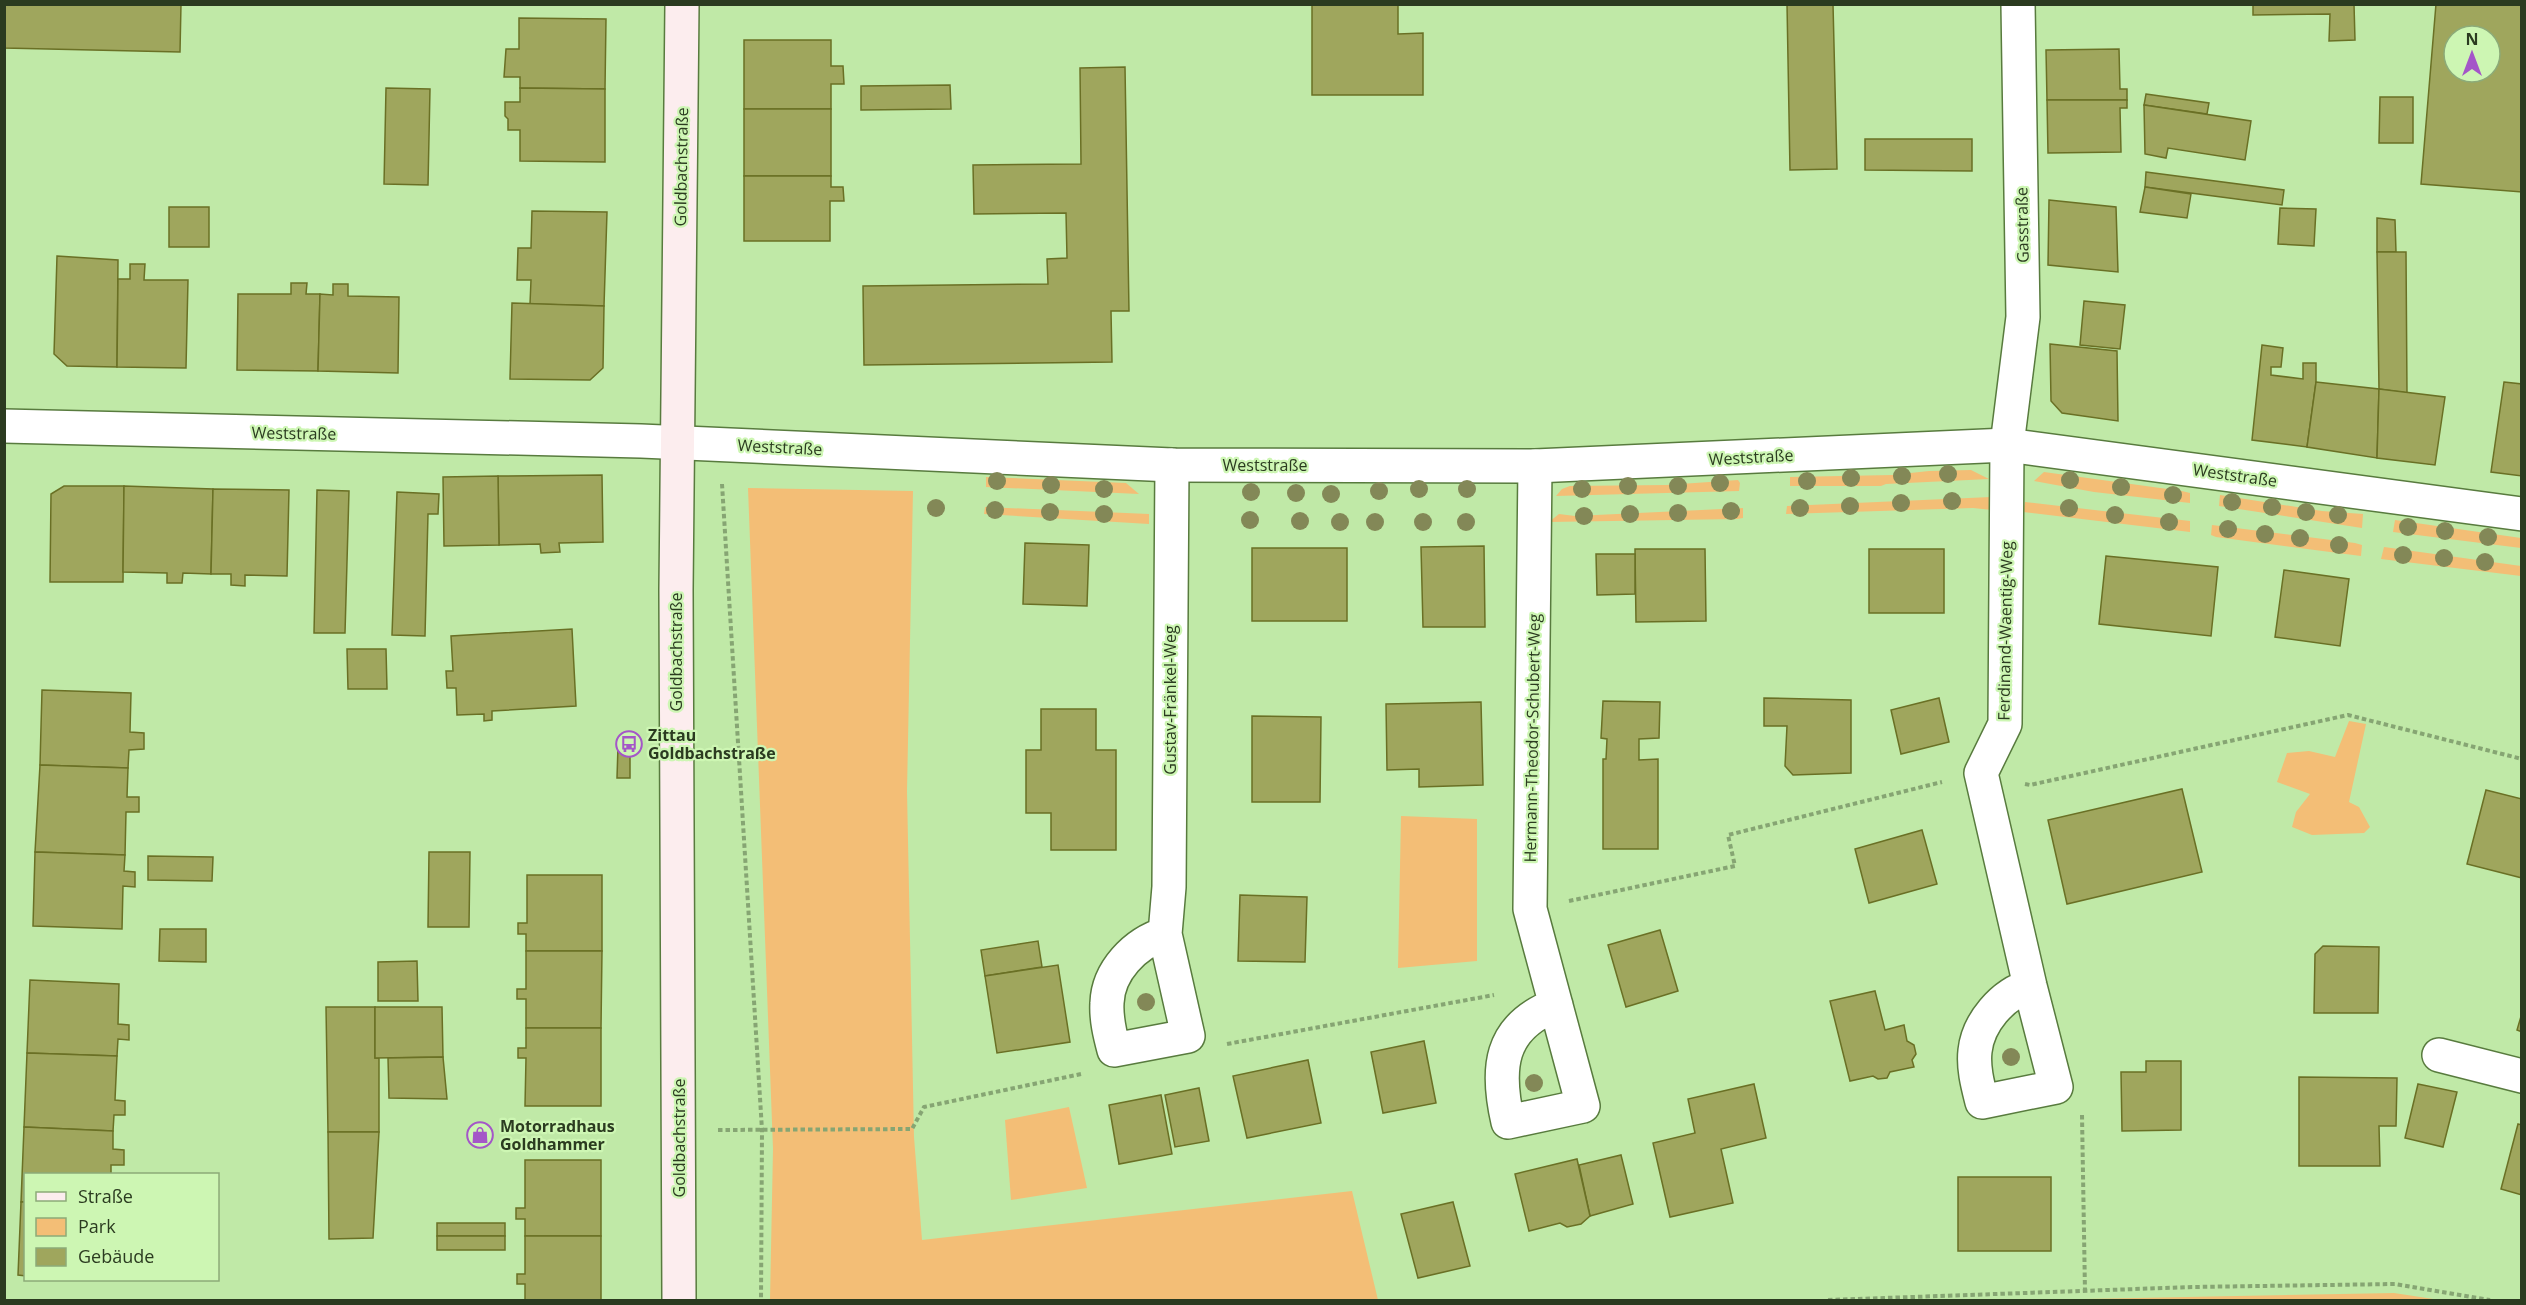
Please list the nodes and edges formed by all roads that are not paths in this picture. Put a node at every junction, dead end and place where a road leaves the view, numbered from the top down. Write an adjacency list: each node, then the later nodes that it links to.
1 (682, 4): 4 (main road, Goldbachstraße)
2 (2018, 4): 5 (street, Gasstraße)
3 (4, 426): 4 (street, Weststraße)
4 (678, 443): 6 (street, Weststraße); 14 (main road, Goldbachstraße)
5 (2007, 445): 7 (street, Weststraße); 8 (street, Weststraße); 10 (street, Ferdinand-Waentig-Weg)
6 (1172, 465): 7 (street, Weststraße); 9 (street, Gustav-Fränkel-Weg)
7 (1535, 466): 11 (street, Hermann-Theodor-Schubert-Weg)
8 (2522, 514)
9 (1165, 934)
10 (2030, 986): 10 (street, Ferdinand-Waentig-Weg)
11 (1556, 1005)
12 (2439, 1056): 13 (street)
13 (2522, 1076)
14 (679, 1300)

